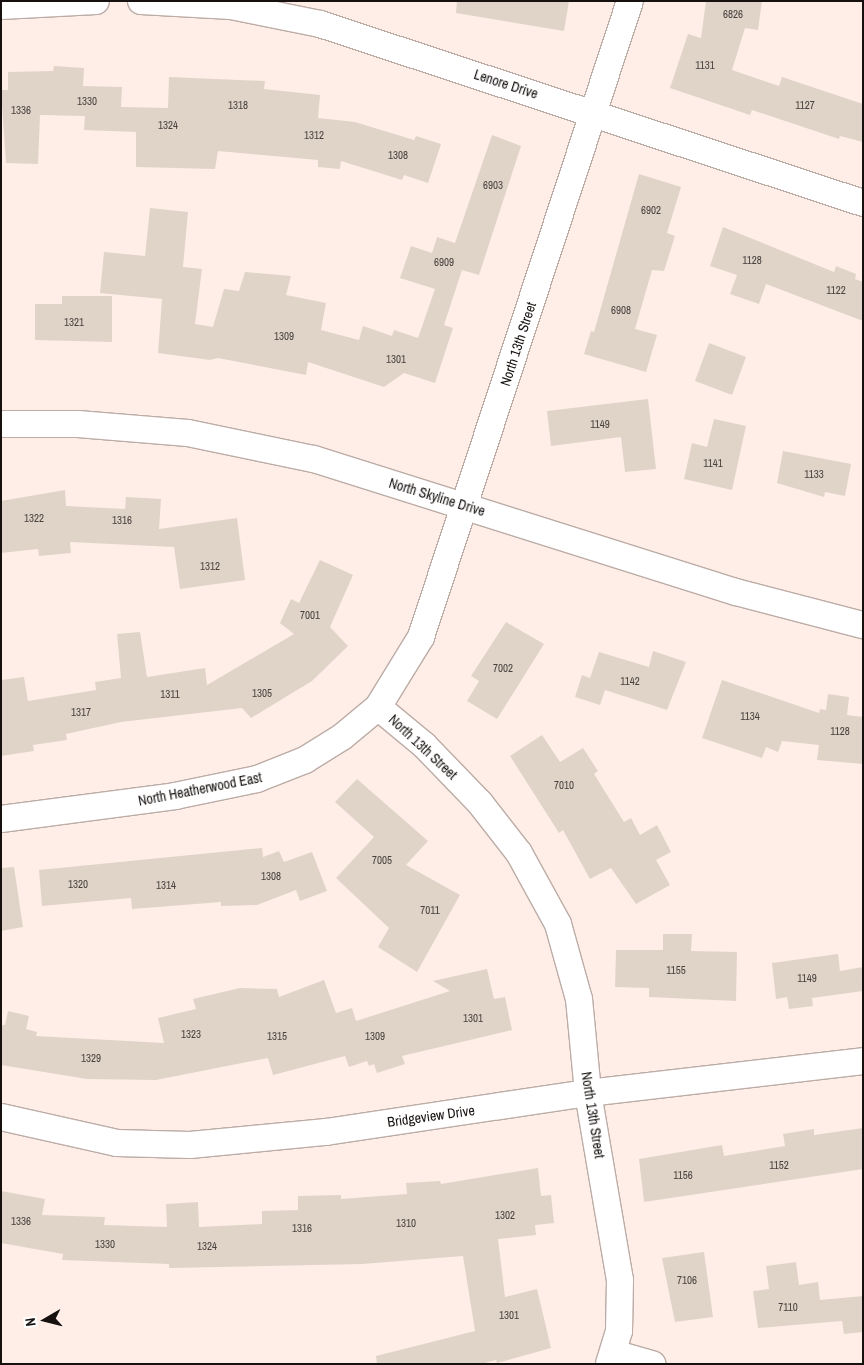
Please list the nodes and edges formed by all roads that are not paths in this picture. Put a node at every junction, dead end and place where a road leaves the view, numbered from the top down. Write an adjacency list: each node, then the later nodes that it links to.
1 (96, 1): 4 (street)
2 (141, 1): 5 (street, Lenore Drive)
3 (630, 1): 5 (street, North 13th Street)
4 (1, 6)
5 (593, 113): 6 (street, Lenore Drive); 8 (street, North 13th Street)
6 (863, 203)
7 (1, 424): 8 (street, North Skyline Drive)
8 (466, 506): 9 (street, North Skyline Drive); 10 (street, North 13th Street)
9 (863, 625)
10 (378, 706): 11 (street, North Heatherwood East); 13 (street, North 13th Street)
11 (1, 819)
12 (863, 1061): 13 (street, Bridgeview Drive)
13 (588, 1093): 14 (street, Bridgeview Drive); 15 (street, North 13th Street)
14 (1, 1117)
15 (611, 1359): 16 (street)
16 (652, 1364)

